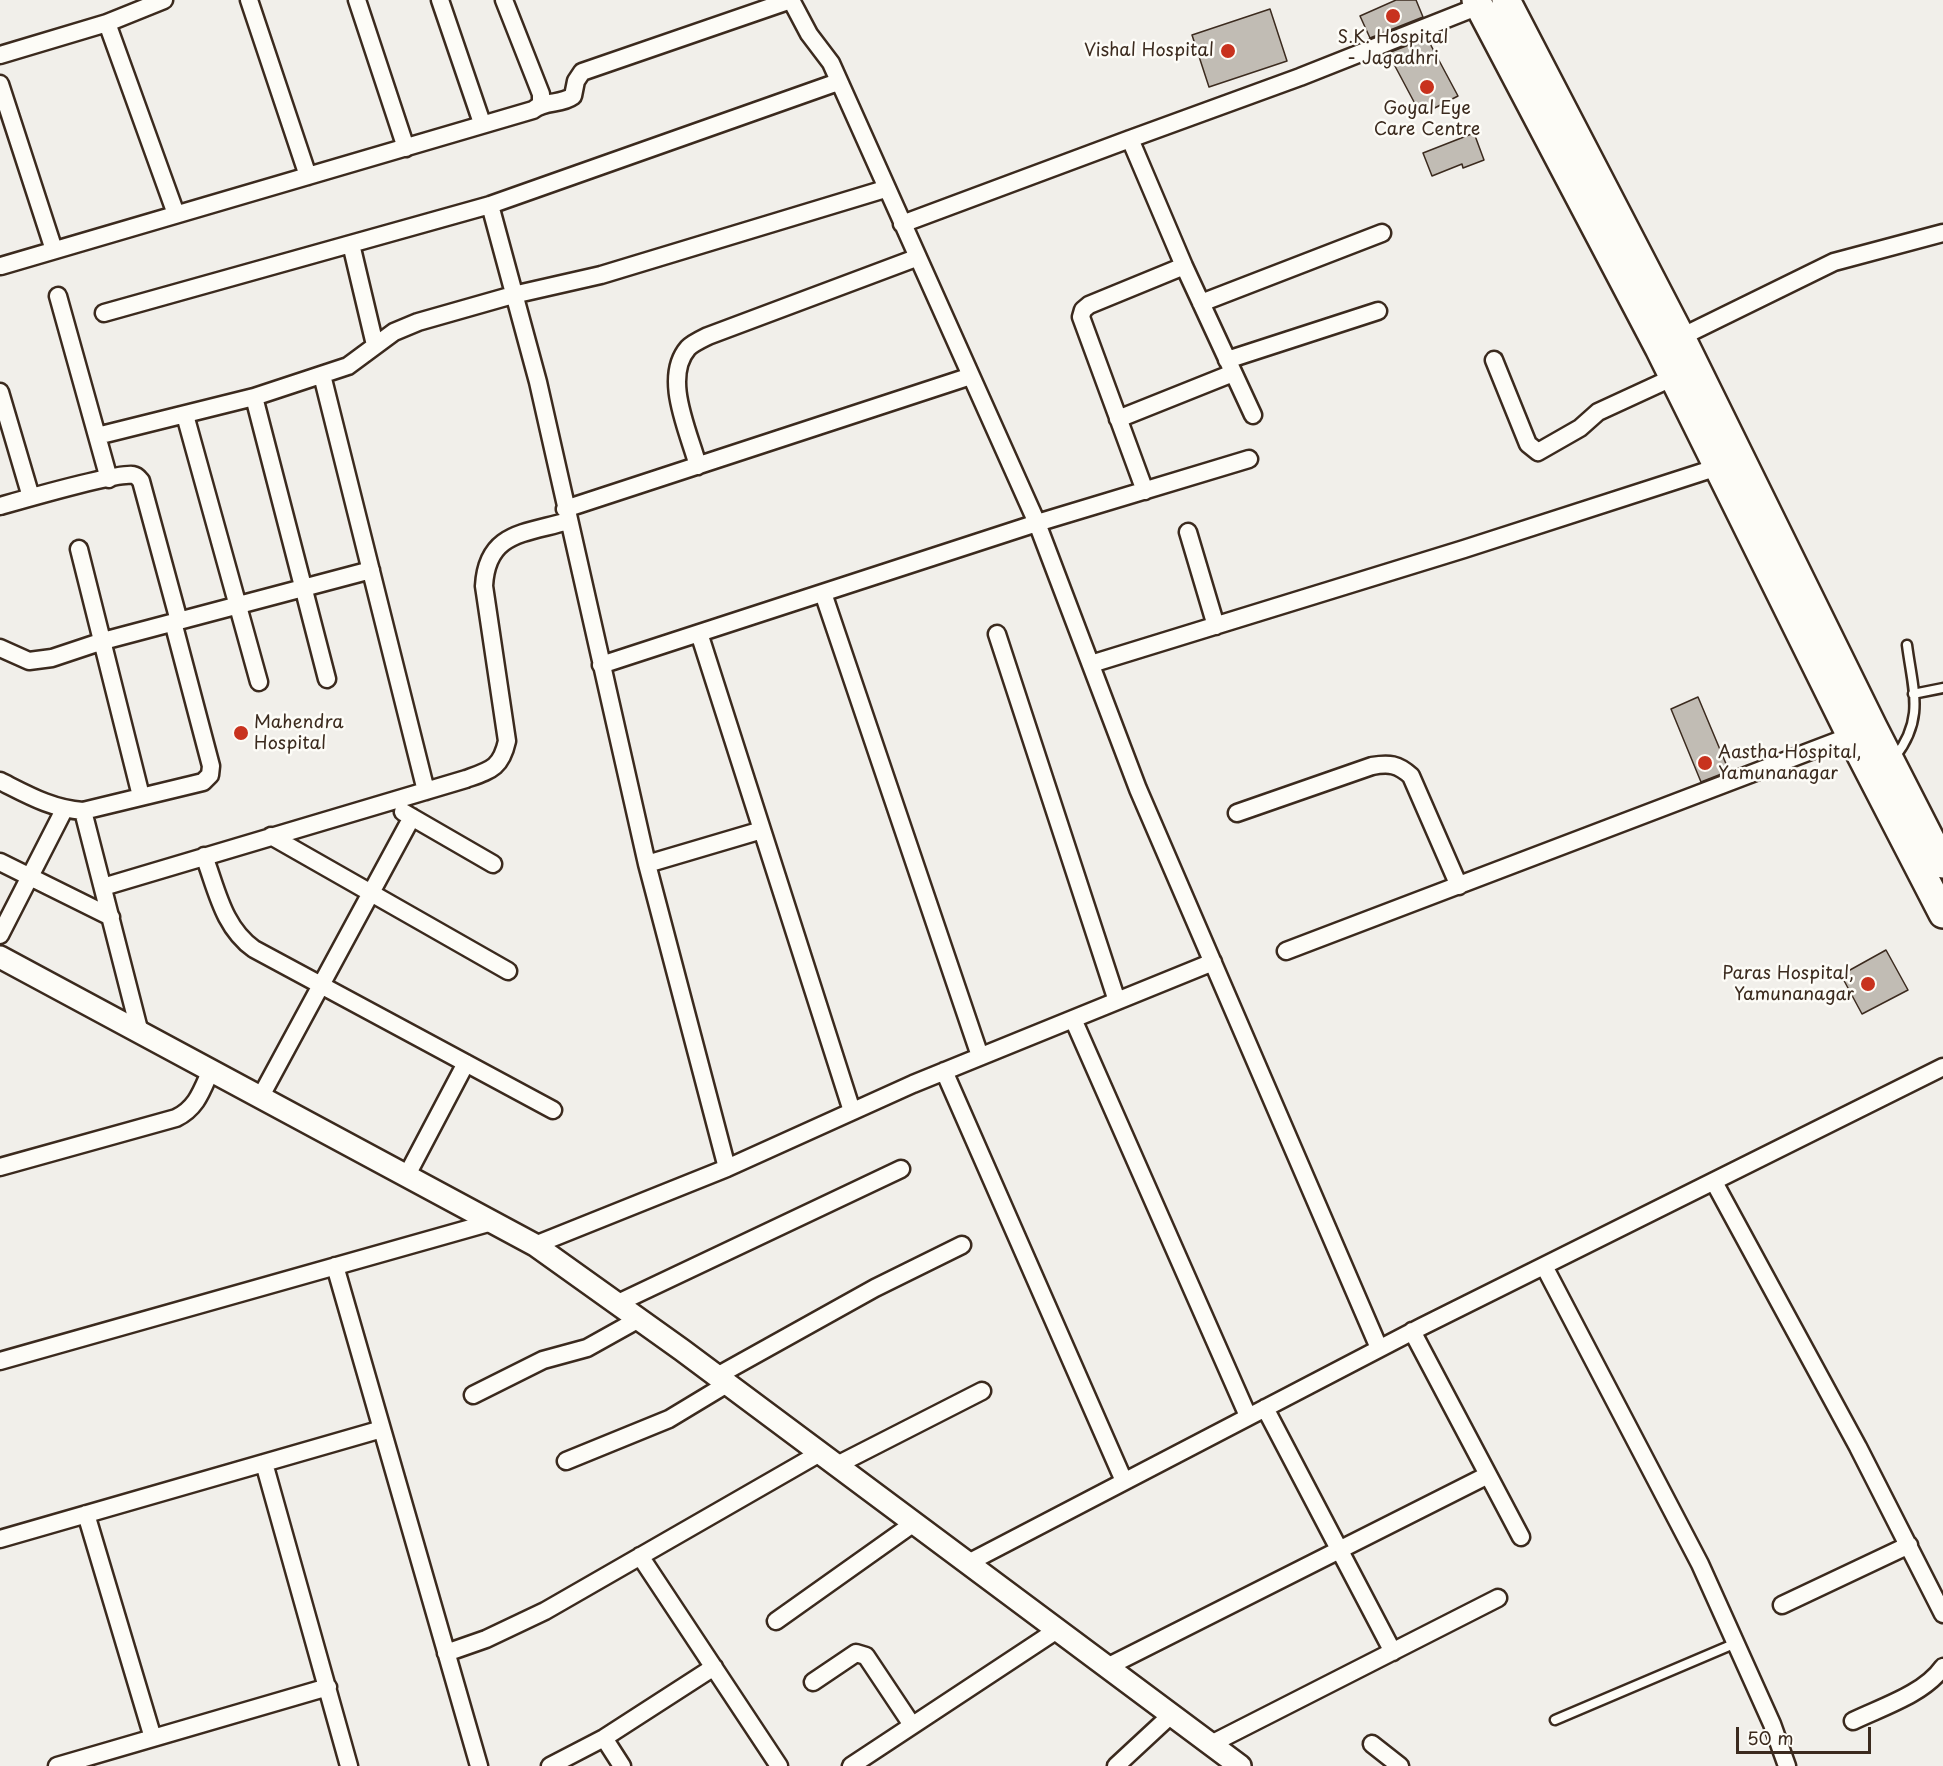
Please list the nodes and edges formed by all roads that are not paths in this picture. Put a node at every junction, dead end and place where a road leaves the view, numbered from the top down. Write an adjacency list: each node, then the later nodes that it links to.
1 (164, 0): 9 (street)
2 (249, 0): 17 (street)
3 (357, 0): 16 (street)
4 (440, 0): 14 (street)
5 (504, 0): 13 (street)
6 (790, 0): 11 (street); 13 (street)
7 (1506, 0): 34 (main road)
8 (1478, 3): 15 (street); 34 (main road)
9 (107, 23): 10 (street); 20 (street)
10 (0, 55)
11 (838, 82): 18 (street); 19 (street)
12 (0, 84): 25 (street)
13 (541, 104): 14 (street)
14 (483, 123): 16 (street)
15 (1130, 139): 21 (street); 28 (street)
16 (405, 148): 17 (street)
17 (308, 176): 20 (street)
18 (885, 189): 21 (street); 29 (street)
19 (490, 205): 24 (street); 29 (street)
20 (176, 214): 25 (street)
21 (902, 224): 26 (street)
22 (1382, 233): 31 (street)
23 (1943, 233): 34 (street)
24 (351, 244): 33 (street); 35 (street)
25 (54, 250): 27 (street)
26 (916, 258): 39 (street); 49 (street)
27 (1, 266)
28 (1184, 266): 31 (street); 46 (street)
29 (513, 295): 35 (street); 55 (street)
30 (58, 296): 47 (street)
31 (1201, 303): 37 (street)
32 (1378, 311): 37 (street)
33 (104, 313)
34 (1670, 342): 40 (main road); 76 (main road)
35 (375, 345): 38 (street)
36 (1494, 360): 40 (street)
37 (1230, 366): 45 (street); 46 (street)
38 (322, 375): 42 (street); 59 (street)
39 (971, 376): 49 (street); 56 (street)
40 (1674, 377): 50 (main road)
41 (0, 392): 43 (street)
42 (254, 397): 44 (street); 60 (street)
43 (3, 413): 53 (street)
44 (184, 415): 47 (street); 62 (street)
45 (1253, 415)
46 (1118, 419): 52 (street)
47 (97, 436): 51 (street)
48 (1250, 459): 52 (street)
49 (698, 466): 55 (street)
50 (1718, 467): 64 (street); 76 (main road)
51 (109, 479): 53 (street); 63 (street)
52 (1145, 491): 56 (street)
53 (32, 497): 54 (street)
54 (0, 506)
55 (567, 515): 71 (street); 79 (street)
56 (1037, 523): 61 (street); 70 (street)
57 (1188, 532): 64 (street)
58 (79, 549): 67 (street)
59 (371, 570): 60 (street); 79 (street)
60 (302, 587): 62 (street); 72 (street)
61 (823, 593): 65 (street); 108 (street)
62 (238, 604): 63 (street); 73 (street)
63 (176, 621): 67 (street); 80 (street)
64 (1216, 626): 70 (street)
65 (699, 633): 71 (street); 86 (street)
66 (997, 634): 105 (street)
67 (103, 641): 69 (street); 80 (street)
68 (1907, 645): 75 (lane)
69 (0, 648)
70 (1091, 664): 102 (street)
71 (601, 665): 92 (street)
72 (327, 679)
73 (259, 682)
74 (1943, 688): 75 (lane)
75 (1913, 694): 77 (lane)
76 (1862, 731): 77 (main road); 94 (street); 97 (main road)
77 (1891, 762): 88 (main road)
78 (0, 781): 82 (street)
79 (426, 791): 81 (street)
80 (141, 796): 83 (street)
81 (384, 803): 85 (street); 87 (street)
82 (64, 810): 83 (street); 93 (street)
83 (83, 811): 95 (street)
84 (1237, 813): 94 (street)
85 (412, 817): 91 (street); 96 (street)
86 (762, 830): 92 (street); 115 (street)
87 (271, 836): 89 (street); 96 (street)
88 (1940, 850)
89 (204, 856): 95 (street); 104 (street)
90 (0, 862): 93 (street)
91 (493, 864)
92 (647, 864): 117 (street)
93 (30, 877): 98 (street); 99 (street)
94 (1459, 886): 100 (street)
95 (103, 887): 98 (street)
96 (370, 891): 103 (street); 104 (street)
97 (1943, 914)
98 (111, 917): 107 (street)
99 (0, 935)
100 (1286, 951)
101 (0, 957): 107 (street)
102 (1213, 962): 105 (street); 129 (street)
103 (508, 971)
104 (321, 984): 109 (street); 113 (street)
105 (1117, 1001): 106 (street)
106 (1073, 1019): 108 (street); 135 (street)
107 (140, 1033): 110 (street)
108 (980, 1056): 111 (street)
109 (466, 1063): 114 (street); 119 (street)
110 (211, 1070): 113 (street); 116 (street)
111 (944, 1071): 115 (street); 141 (street)
112 (1942, 1072): 120 (street)
113 (261, 1096): 119 (street)
114 (553, 1110)
115 (852, 1111): 117 (street)
116 (0, 1167)
117 (727, 1168): 122 (street)
118 (901, 1169): 126 (street)
119 (407, 1175): 121 (street)
120 (1714, 1182): 125 (street); 146 (street)
121 (492, 1222): 122 (street); 124 (street)
122 (535, 1245): 126 (street)
123 (962, 1245): 131 (street)
124 (335, 1266): 130 (street); 136 (street)
125 (1544, 1266): 128 (street); 155 (street)
126 (616, 1304): 127 (street)
127 (639, 1320): 131 (street); 133 (street)
128 (1412, 1331): 129 (street); 140 (street)
129 (1379, 1348): 134 (street)
130 (0, 1361)
131 (722, 1380): 137 (street); 138 (street)
132 (982, 1391): 137 (street)
133 (473, 1395)
134 (1265, 1408): 135 (street); 147 (street)
135 (1248, 1416): 141 (street)
136 (382, 1429): 139 (street); 157 (street)
137 (829, 1459): 143 (street); 148 (street)
138 (566, 1461)
139 (264, 1463): 142 (street); 162 (street)
140 (1488, 1474): 144 (street); 147 (street)
141 (1124, 1481): 149 (street)
142 (86, 1514): 145 (street); 167 (street)
143 (914, 1522): 149 (street); 153 (street)
144 (1521, 1537)
145 (0, 1539)
146 (1909, 1545): 151 (street); 152 (street)
147 (1339, 1550): 156 (street); 158 (street)
148 (640, 1556): 157 (street); 160 (street)
149 (968, 1563): 154 (street)
150 (1498, 1598): 156 (street)
151 (1782, 1605)
152 (1943, 1614)
153 (776, 1621)
154 (1057, 1630): 158 (street); 166 (street)
155 (1736, 1643): 164 (lane); 181 (street)
156 (1393, 1652): 169 (street)
157 (446, 1653): 173 (street)
158 (1107, 1667): 163 (street)
159 (1943, 1667): 165 (street)
160 (714, 1668): 168 (street); 176 (street)
161 (813, 1682): 166 (street)
162 (328, 1687): 167 (street); 172 (street)
163 (1171, 1715): 169 (street); 178 (street)
164 (1555, 1720)
165 (1853, 1721)
166 (912, 1725): 177 (street)
167 (153, 1738): 171 (street)
168 (604, 1738): 174 (street); 175 (street)
169 (1211, 1744): 179 (street)
170 (1372, 1744): 180 (street)
171 (57, 1766)
172 (349, 1766)
173 (479, 1766)
174 (550, 1766)
175 (622, 1766)
176 (779, 1766)
177 (851, 1766)
178 (1116, 1766)
179 (1240, 1766)
180 (1400, 1766)
181 (1787, 1766)

